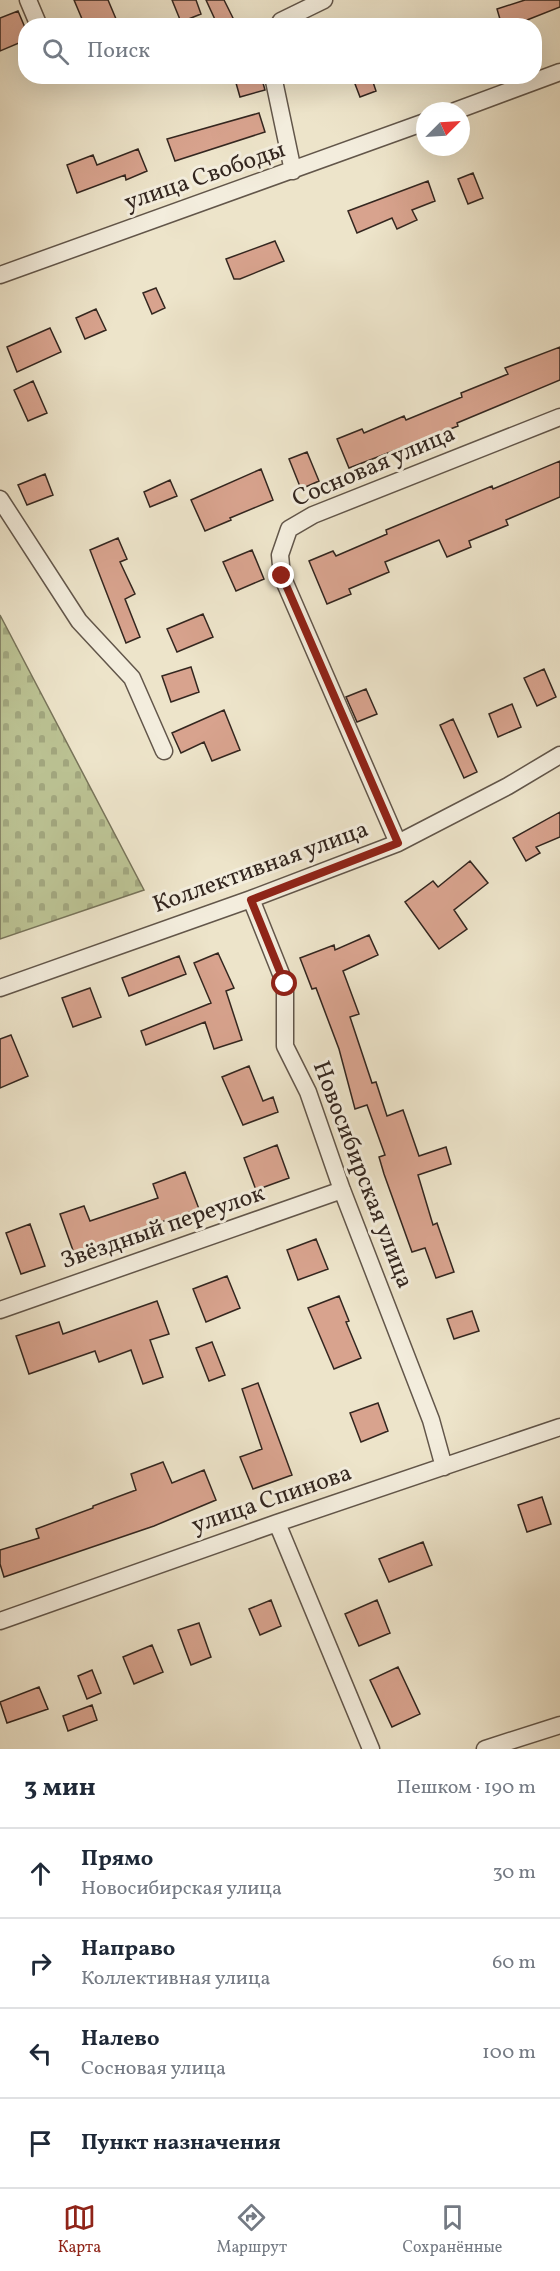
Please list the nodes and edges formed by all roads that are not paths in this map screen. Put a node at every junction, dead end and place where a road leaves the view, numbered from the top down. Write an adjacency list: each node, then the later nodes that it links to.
1 (28, 0): 3 (street)
2 (324, 0): 4 (street)
3 (36, 18)
4 (287, 18)
5 (560, 72): 6 (street)
6 (542, 79)
7 (275, 84): 11 (street)
8 (528, 84): 9 (street)
9 (470, 105)
10 (416, 125): 11 (street, улица Свободы)
11 (293, 171): 12 (street, улица Свободы)
12 (0, 275)
13 (560, 417): 17 (street, Сосновая улица)
14 (0, 499): 15 (street)
15 (164, 751)
16 (560, 755): 17 (street, Коллективная улица)
17 (398, 843): 18 (street, Коллективная улица)
18 (251, 900): 19 (street, Коллективная улица); 20 (street, Новосибирская улица)
19 (0, 988)
20 (342, 1190): 21 (street, Звёздный переулок); 23 (street, Новосибирская улица)
21 (0, 1310)
22 (560, 1427): 23 (street, улица Спинова)
23 (444, 1467): 24 (street, улица Спинова)
24 (277, 1523): 25 (street, улица Спинова); 28 (street)
25 (0, 1621)
26 (560, 1725): 27 (street)
27 (517, 1744): 29 (street)
28 (371, 1749)
29 (485, 1749)

